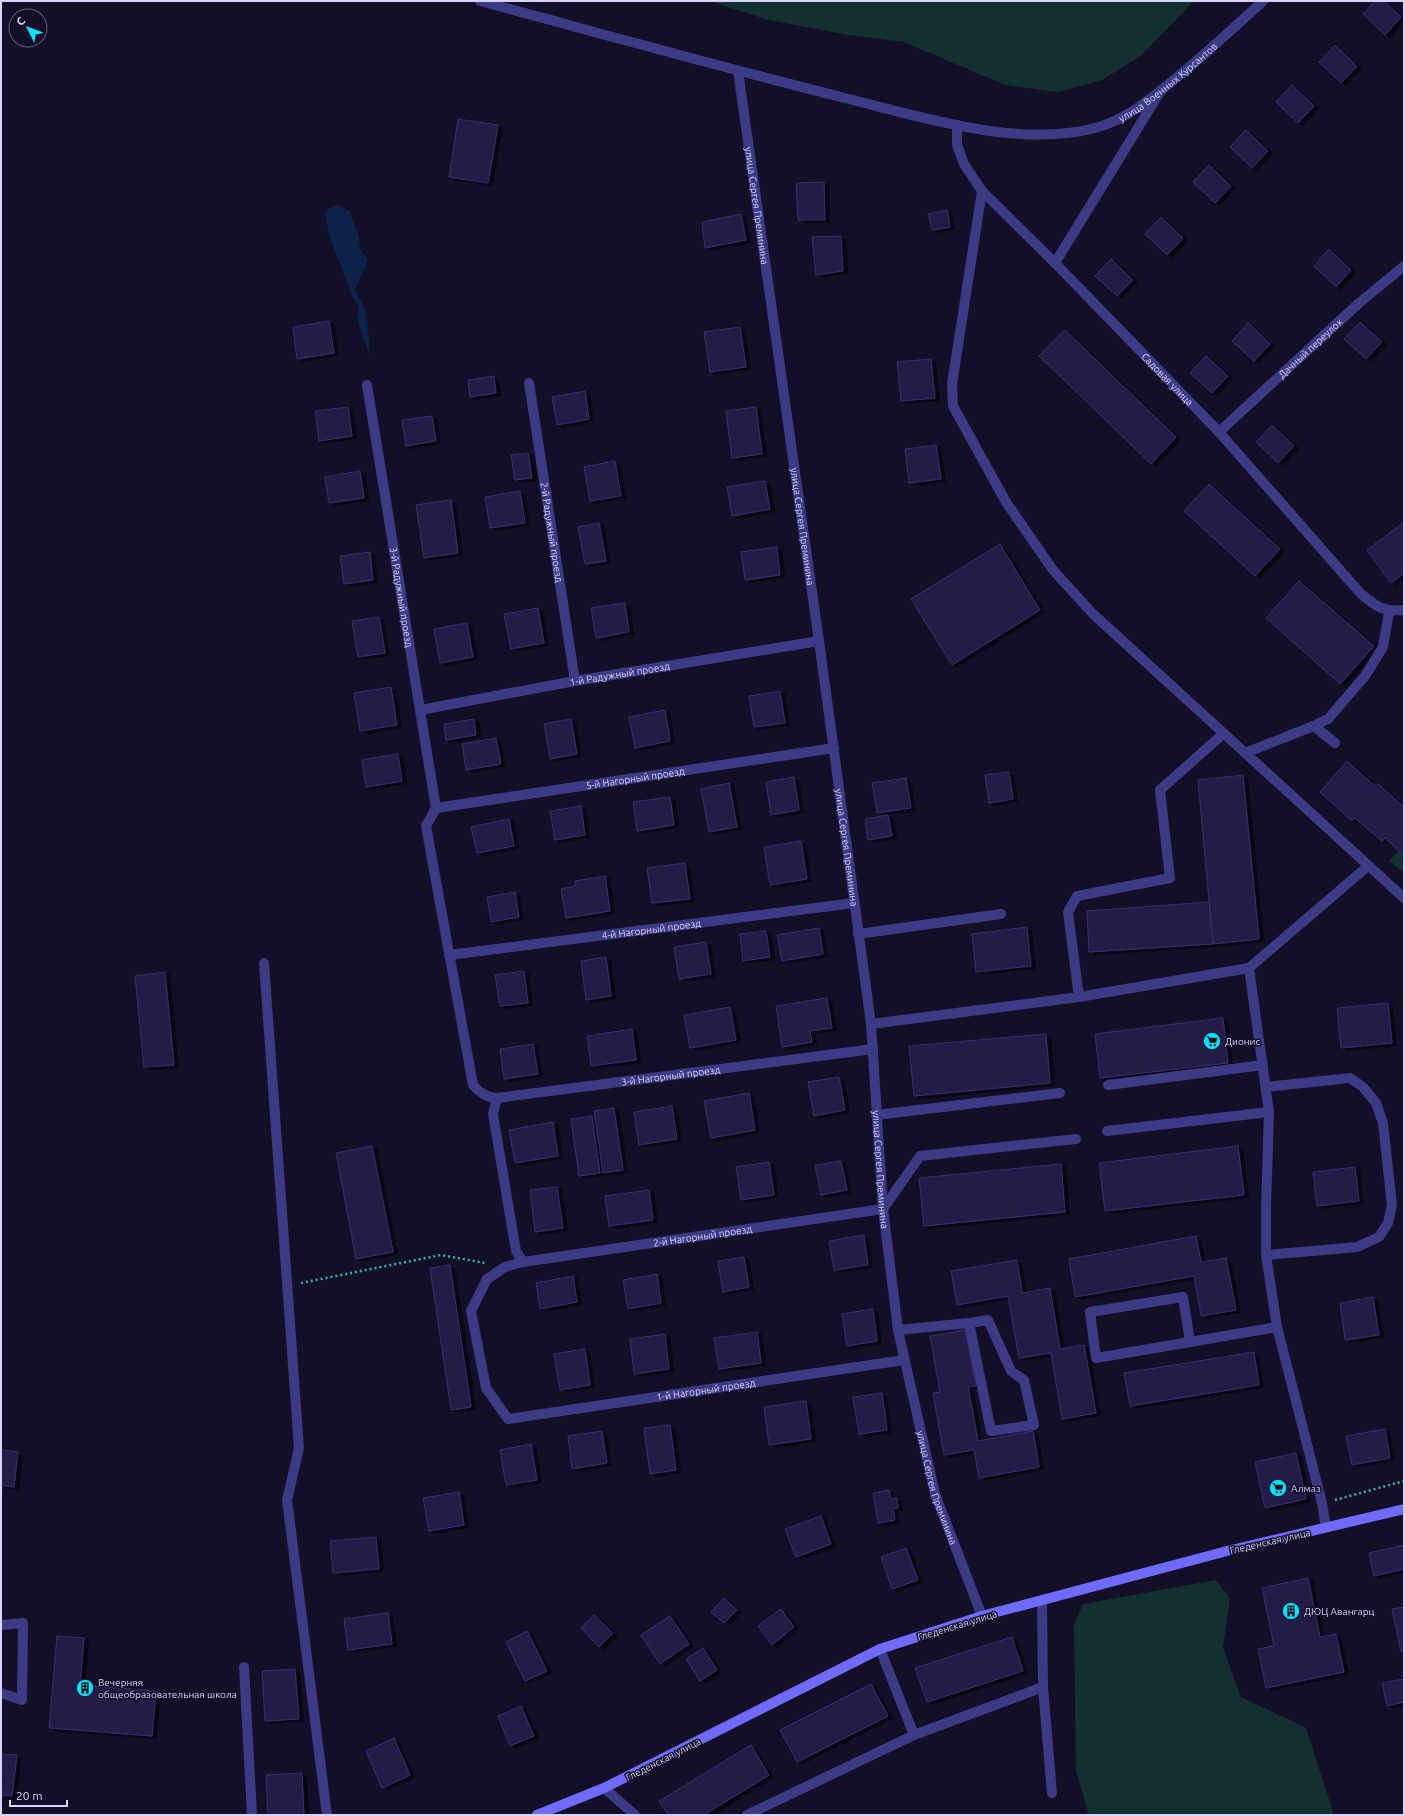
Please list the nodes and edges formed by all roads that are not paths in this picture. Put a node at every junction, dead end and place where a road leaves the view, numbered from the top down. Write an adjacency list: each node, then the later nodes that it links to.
1 (480, 1): 3 (street, улица Военных Курсантов)
2 (1263, 1): 4 (street, улица Военных Курсантов)
3 (738, 72): 5 (street, улица Военных Курсантов); 14 (street, улица Сергея Преминина)
4 (1160, 91): 5 (street, улица Военных Курсантов); 7 (street)
5 (957, 125): 6 (street, Садовая улица)
6 (982, 191): 7 (street, Садовая улица); 18 (street)
7 (1055, 262): 11 (street, Садовая улица)
8 (1404, 266): 11 (street, Дачный переулок)
9 (530, 383): 15 (street, 2-й Радужный проезд)
10 (367, 385): 16 (street, 3-й Радужный проезд)
11 (1219, 432): 13 (street, Садовая улица)
12 (1404, 610): 13 (street)
13 (1389, 612): 17 (street)
14 (819, 641): 15 (street, 1-й Радужный проезд); 20 (street, улица Сергея Преминина)
15 (575, 681): 16 (street, 1-й Радужный проезд)
16 (420, 710): 22 (street, 3-й Радужный проезд)
17 (1314, 726): 19 (street); 21 (street)
18 (1223, 734): 21 (street); 31 (street)
19 (1335, 743)
20 (834, 748): 22 (street, 5-й Нагорный проезд); 25 (street, улица Сергея Преминина)
21 (1245, 753): 23 (street)
22 (436, 808): 28 (street)
23 (1368, 866): 24 (street); 30 (street)
24 (1404, 898)
25 (854, 903): 27 (street, улица Сергея Преминина); 28 (street, 4-й Нагорный проезд)
26 (1001, 914): 27 (street)
27 (858, 934): 32 (street, улица Сергея Преминина)
28 (449, 955): 38 (street)
29 (264, 962): 65 (street)
30 (1249, 968): 31 (street); 34 (street)
31 (1079, 997): 32 (street)
32 (871, 1024): 33 (street, улица Сергея Преминина)
33 (873, 1049): 38 (street, 3-й Нагорный проезд); 40 (street, улица Сергея Преминина)
34 (1263, 1065): 35 (street); 36 (street)
35 (1108, 1086)
36 (1266, 1087): 39 (street); 44 (street)
37 (1060, 1094): 40 (street)
38 (497, 1098): 45 (street)
39 (1269, 1112): 41 (street); 44 (street)
40 (876, 1115): 43 (street, улица Сергея Преминина)
41 (1107, 1130)
42 (1076, 1139): 43 (street)
43 (883, 1209): 45 (street, 2-й Нагорный проезд); 48 (street, улица Сергея Преминина)
44 (1266, 1255): 47 (street)
45 (523, 1262): 51 (street, 2-й Нагорный проезд)
46 (969, 1323): 46 (street); 48 (street)
47 (1277, 1327): 49 (street); 53 (street)
48 (898, 1330): 50 (street, улица Сергея Преминина)
49 (1190, 1342): 49 (street)
50 (904, 1360): 51 (street, 1-й Нагорный проезд); 55 (street, улица Сергея Преминина)
51 (508, 1419)
52 (1404, 1509): 53 (main road, Гледенская улица)
53 (1326, 1527): 54 (main road, Гледенская улица)
54 (1042, 1601): 55 (main road, Гледенская улица); 59 (street)
55 (982, 1616): 57 (main road, Гледенская улица)
56 (1, 1625): 60 (street)
57 (880, 1649): 61 (street); 62 (main road, Гледенская улица)
58 (244, 1666): 64 (street)
59 (1043, 1687): 61 (street); 63 (street)
60 (1, 1693)
61 (914, 1735): 68 (street)
62 (604, 1788): 66 (main road, Гледенская улица); 67 (street)
63 (1052, 1793)
64 (252, 1815)
65 (327, 1815)
66 (537, 1815)
67 (635, 1815)
68 (747, 1815)

